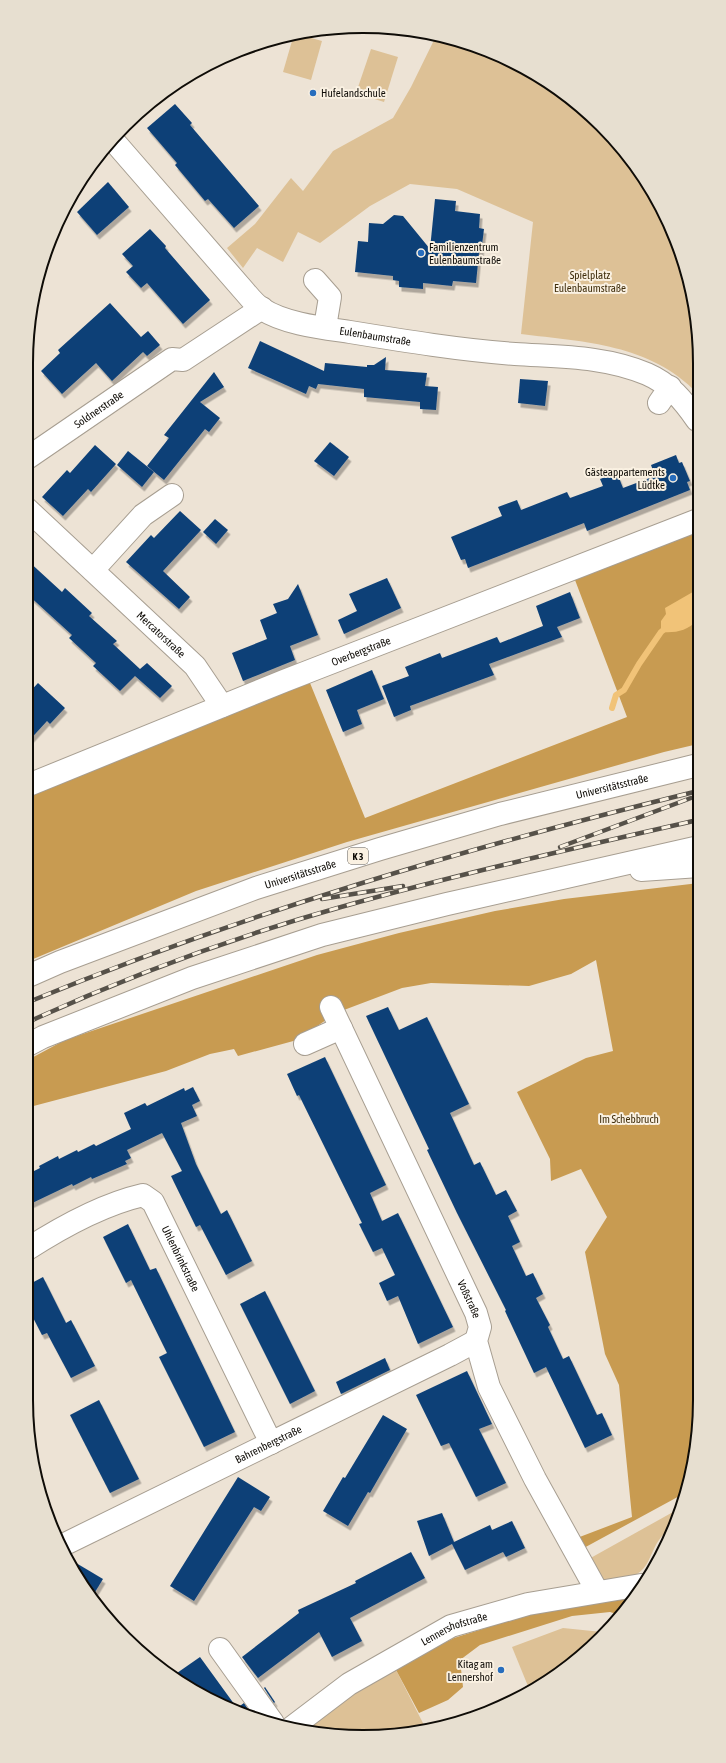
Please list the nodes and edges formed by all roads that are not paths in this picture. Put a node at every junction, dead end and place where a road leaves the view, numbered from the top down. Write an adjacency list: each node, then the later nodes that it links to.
1 (116, 144): 3 (main road, Eulenbaumstraße)
2 (315, 280): 4 (main road)
3 (262, 308): 4 (main road, Eulenbaumstraße); 6 (main road, Soldnerstraße)
4 (325, 327): 5 (main road, Eulenbaumstraße)
5 (693, 417)
6 (33, 454)
7 (172, 495): 10 (main road)
8 (33, 514): 10 (main road, Mercatorstraße)
9 (693, 522): 11 (main road, Overbergstraße)
10 (93, 570): 11 (main road, Mercatorstraße)
11 (222, 706): 13 (main road, Overbergstraße)
12 (693, 766): 17 (main road, Universitätsstraße / K 3)
13 (33, 783)
14 (693, 848): 16 (main road)
15 (693, 867): 16 (main road)
16 (596, 871): 20 (main road)
17 (33, 973)
18 (331, 1006): 19 (main road, Voßstraße)
19 (341, 1028): 21 (main road); 23 (main road, Voßstraße)
20 (33, 1043)
21 (305, 1044)
22 (33, 1246): 24 (main road, Uhlenbrinkstraße)
23 (476, 1341): 24 (main road, Bahrenbergstraße); 27 (main road, Voßstraße)
24 (271, 1443): 25 (main road, Bahrenbergstraße)
25 (66, 1544)
26 (635, 1586): 27 (main road, Lennershofstraße)
27 (597, 1591): 30 (main road, Lennershofstraße)
28 (220, 1649): 29 (main road)
29 (268, 1716)
30 (297, 1724)

